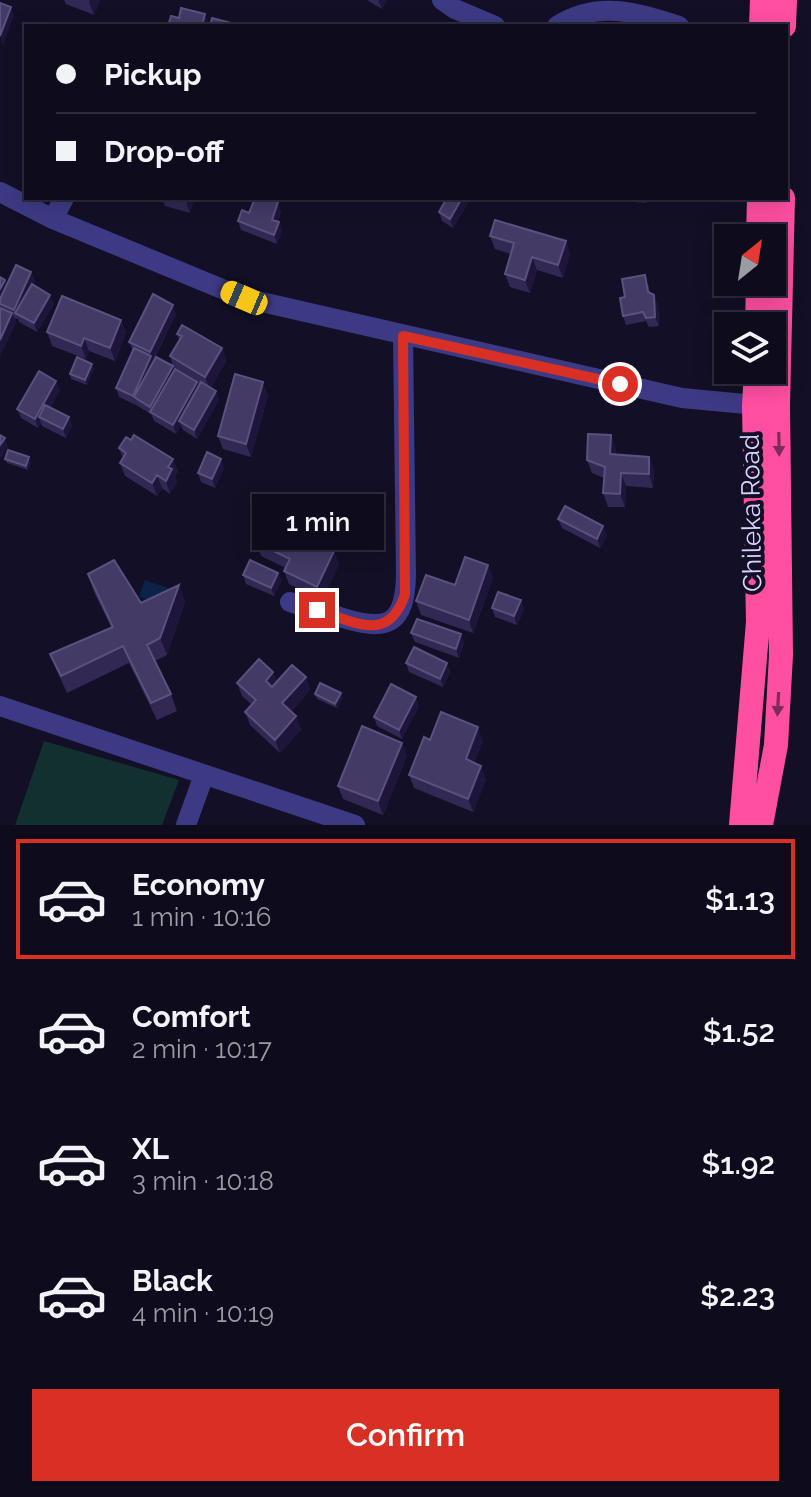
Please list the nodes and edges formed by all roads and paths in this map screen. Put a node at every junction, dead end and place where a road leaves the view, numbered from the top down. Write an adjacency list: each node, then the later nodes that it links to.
1 (442, 0): 4 (street)
2 (762, 0): 7 (highway)
3 (785, 0): 8 (highway)
4 (490, 24)
5 (560, 24): 6 (street)
6 (672, 24)
7 (761, 24)
8 (784, 24)
9 (0, 192): 13 (street)
10 (63, 200): 13 (street)
11 (759, 200): 14 (highway)
12 (783, 200): 18 (highway, Chileka Road)
13 (53, 219): 15 (street)
14 (758, 224)
15 (403, 336): 17 (street); 19 (street)
16 (755, 384): 17 (highway, Chileka Road)
17 (754, 406): 18 (street); 24 (highway, Chileka Road)
18 (778, 406): 25 (highway, Chileka Road, one-way to 25)
19 (290, 602)
20 (0, 706): 21 (street)
21 (204, 775): 22 (street); 23 (street)
22 (186, 825)
23 (355, 825)
24 (741, 825)
25 (761, 825)

